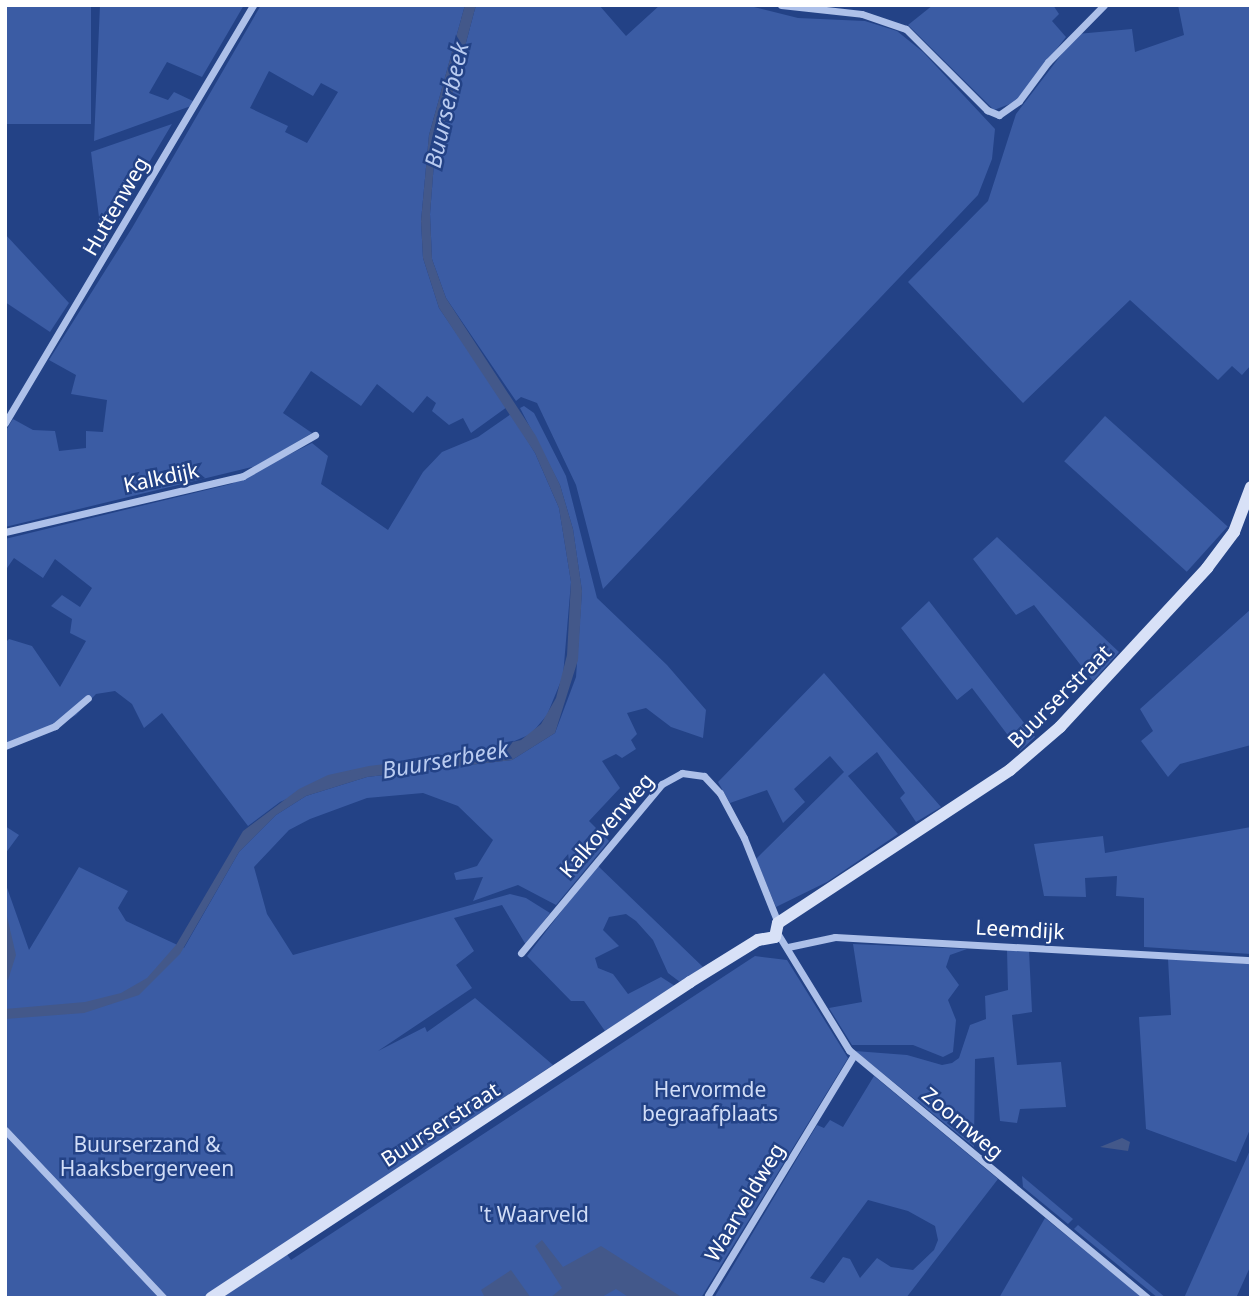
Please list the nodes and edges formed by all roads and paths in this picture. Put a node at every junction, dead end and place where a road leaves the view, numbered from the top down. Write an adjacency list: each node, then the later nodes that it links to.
1 (253, 5): 4 (street, Huttenweg)
2 (781, 5): 3 (street)
3 (1104, 5)
4 (5, 423)
5 (315, 435): 7 (street, Kalkdijk)
6 (1251, 487): 10 (main road, Buurserstraat)
7 (5, 532)
8 (88, 698): 9 (street)
9 (5, 746)
10 (776, 930): 11 (street, Zoomweg); 12 (street, Kalkovenweg); 18 (main road, Buurserstraat)
11 (789, 947): 13 (street, Leemdijk); 14 (street, Zoomweg)
12 (521, 953)
13 (1251, 960)
14 (854, 1055): 16 (street, Waarveldweg); 19 (street, Zoomweg)
15 (5, 1130): 17 (street)
16 (708, 1295)
17 (164, 1298)
18 (211, 1298)
19 (1148, 1298)

